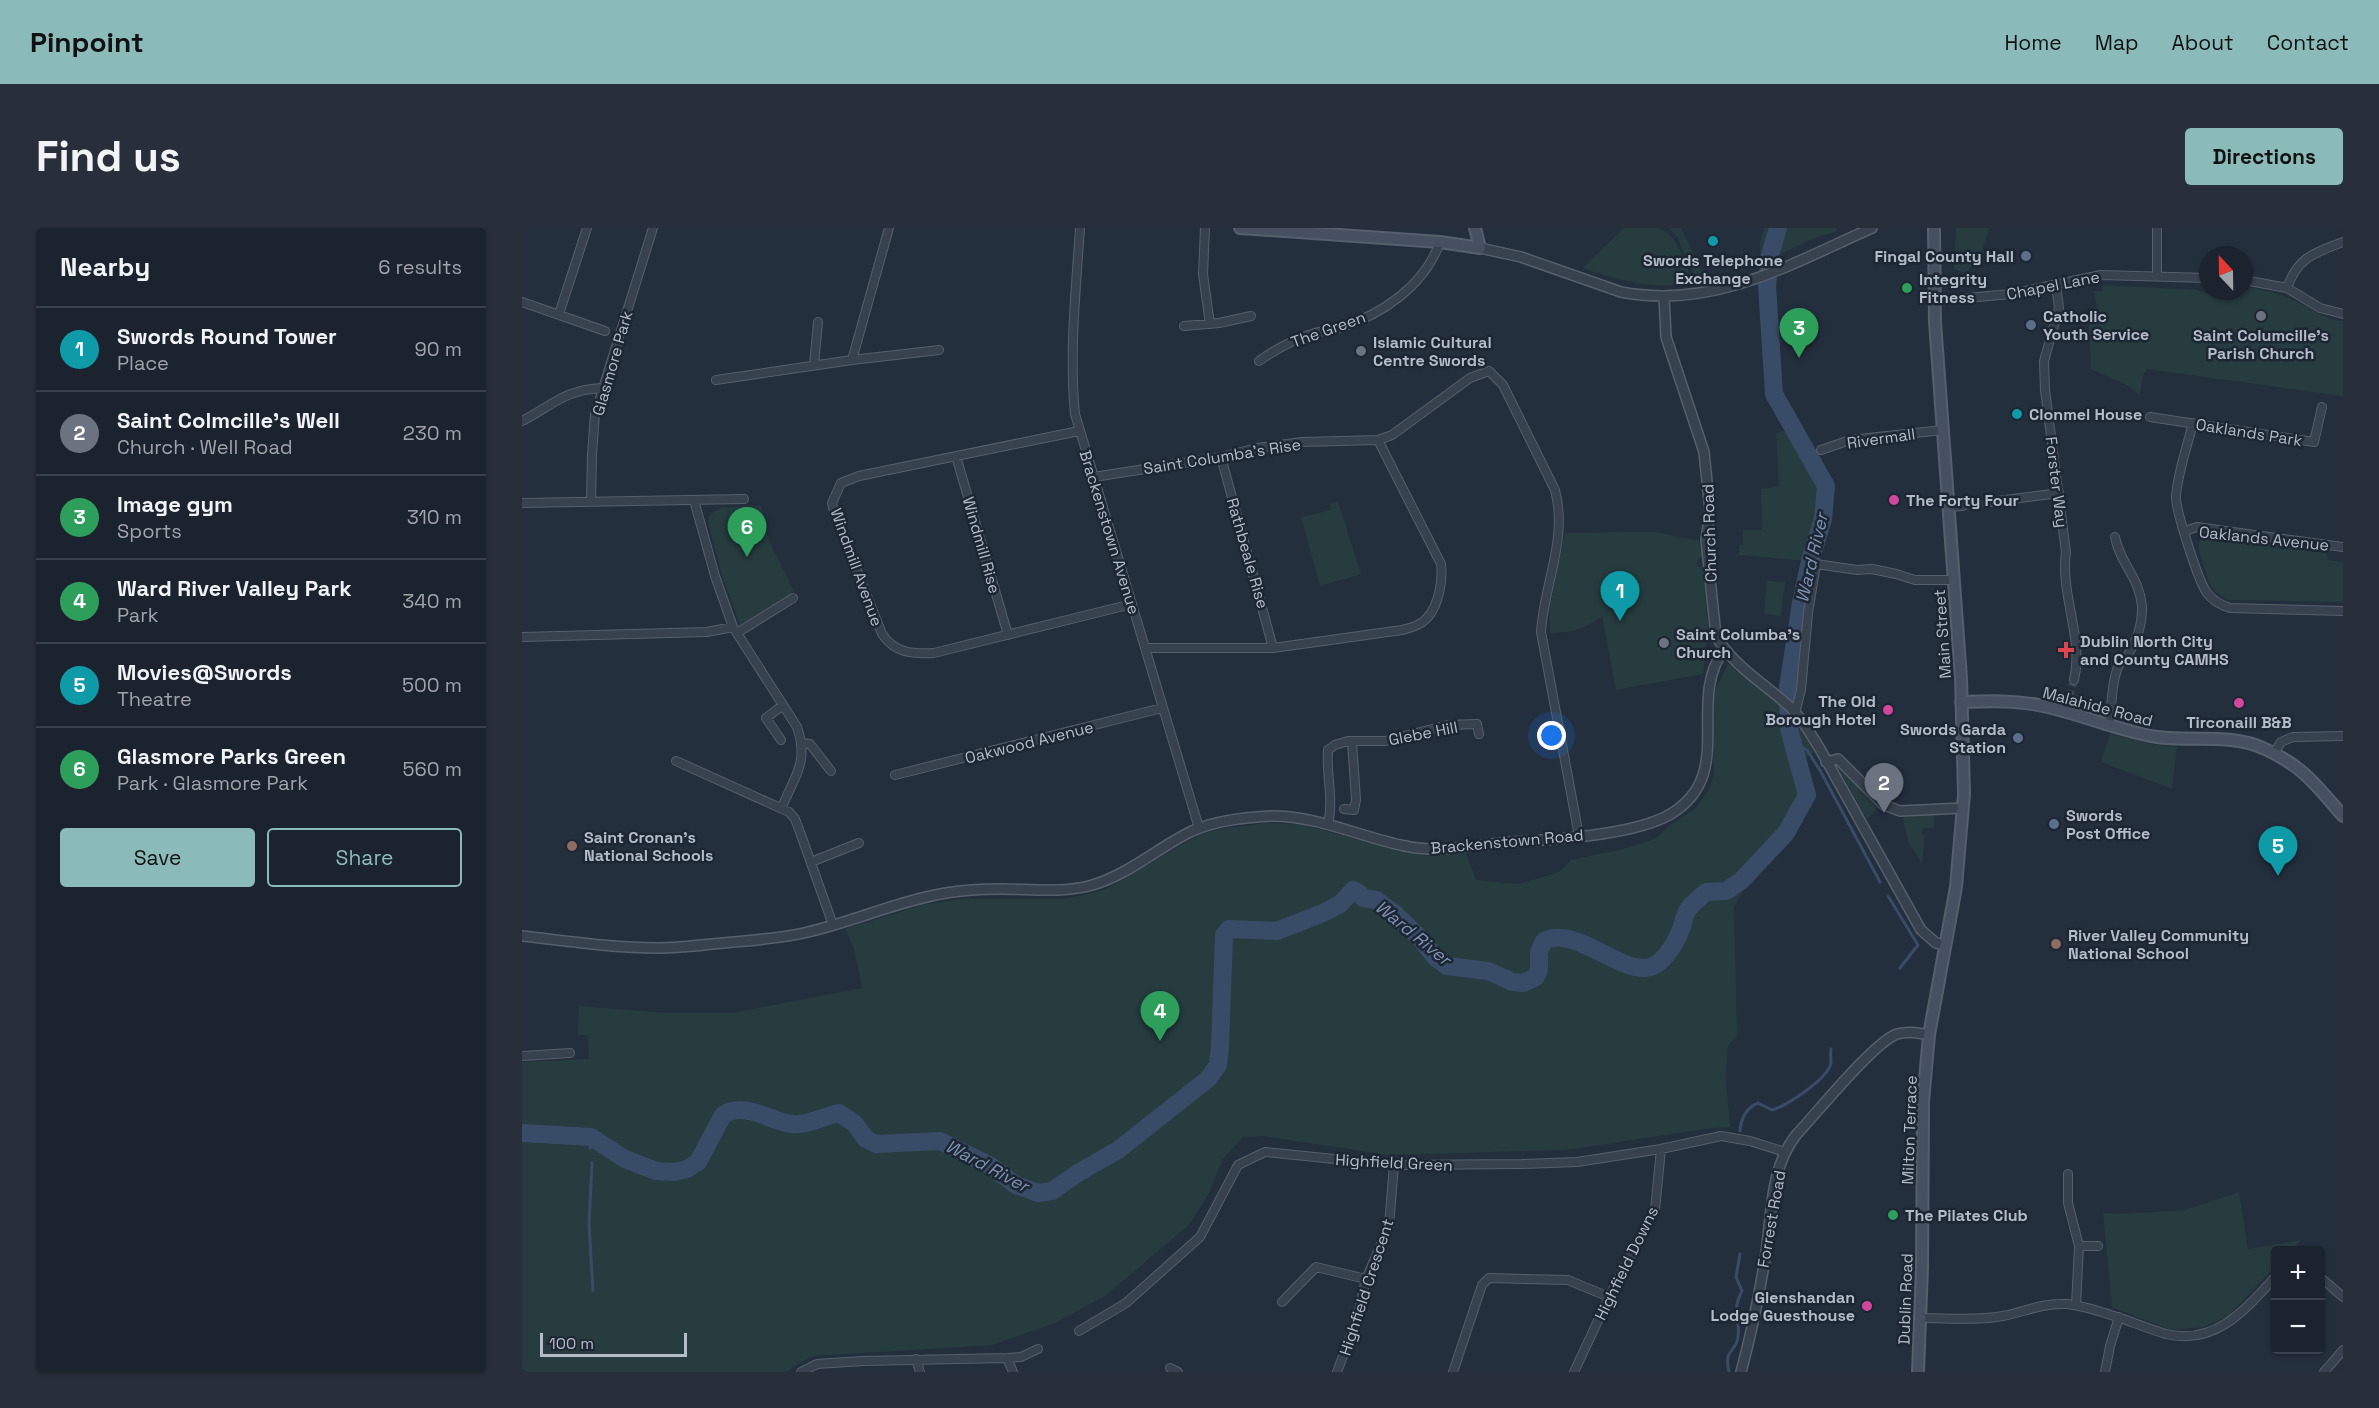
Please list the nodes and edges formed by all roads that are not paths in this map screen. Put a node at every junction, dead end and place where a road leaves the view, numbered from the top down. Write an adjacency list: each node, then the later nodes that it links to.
1 (587, 228): 23 (street)
2 (653, 228): 35 (street, Glasmore Park)
3 (889, 228): 31 (street)
4 (1080, 228): 41 (street, Brackenstown Avenue)
5 (1205, 228): 27 (street)
6 (1240, 228): 11 (main road)
7 (1475, 228): 14 (main road)
8 (1872, 228): 20 (street)
9 (1934, 228): 21 (main road, Main Street)
10 (2157, 228): 15 (street)
11 (1293, 230): 12 (main road)
12 (1440, 242): 14 (main road); 32 (street, The Green)
13 (2343, 242): 19 (street)
14 (1480, 248): 20 (street)
15 (2157, 275): 16 (street, Chapel Lane); 18 (street, Chapel Lane)
16 (2199, 277)
17 (2253, 282): 19 (street)
18 (2056, 285): 21 (street, Chapel Lane); 47 (street, Forster Way)
19 (2287, 288): 24 (street)
20 (1664, 296): 67 (street, Church Road)
21 (1935, 301): 40 (main road, Main Street)
22 (522, 302): 23 (street)
23 (559, 314): 29 (street)
24 (2343, 314)
25 (1251, 316): 27 (street)
26 (818, 321): 33 (street)
27 (1210, 324): 28 (street)
28 (1184, 326)
29 (605, 331)
30 (939, 350): 31 (street)
31 (852, 360): 33 (street)
32 (1259, 361)
33 (814, 366): 34 (street)
34 (717, 380)
35 (602, 388): 38 (street); 50 (street, Glasmore Park)
36 (2322, 407): 39 (street, Oaklands Park)
37 (2150, 417): 39 (street, Oaklands Park)
38 (522, 421)
39 (2193, 423): 55 (street, Oaklands Avenue)
40 (1943, 430): 43 (street, Rivermall); 54 (main road, Main Street)
41 (1079, 431): 44 (street, Windmill Avenue); 46 (street, Brackenstown Avenue)
42 (1378, 440): 45 (street, Saint Columba's Rise); 66 (street); 92 (street, Saint Columba's Rise)
43 (1821, 450)
44 (956, 456): 63 (street, Windmill Rise); 63 (street, Windmill Avenue)
45 (1221, 457): 46 (street, Saint Columba's Rise); 66 (street, Rathbeale Rise)
46 (1094, 477): 60 (street, Brackenstown Avenue)
47 (2059, 493): 51 (street); 68 (street, Forster Way)
48 (744, 499): 49 (street)
49 (694, 500): 50 (street); 62 (street)
50 (591, 501): 52 (street)
51 (1990, 502)
52 (522, 503)
53 (1963, 506): 54 (street)
54 (1948, 507): 58 (main road, Main Street)
55 (2185, 531): 57 (street, Oaklands Avenue); 61 (street, Oaklands Avenue)
56 (2115, 537): 75 (street)
57 (2343, 547)
58 (1953, 580): 70 (main road, Main Street); 73 (street)
59 (793, 598): 62 (street)
60 (1132, 604): 63 (street, Windmill Avenue); 65 (street, Brackenstown Avenue)
61 (2343, 611)
62 (735, 630): 64 (street); 71 (street)
63 (1008, 634)
64 (522, 637)
65 (1145, 648): 66 (street); 72 (street, Brackenstown Avenue)
66 (1273, 648)
67 (1724, 649): 73 (street, Church Road); 92 (street, Brackenstown Road)
68 (2074, 680)
69 (2069, 698): 74 (street)
70 (1962, 702): 74 (main road, Malahide Road); 87 (main road, Main Street)
71 (783, 705): 78 (street); 80 (street)
72 (1162, 708): 85 (street, Oakwood Avenue); 91 (street, Brackenstown Avenue)
73 (1794, 711): 83 (street, Church Road)
74 (2066, 712): 75 (main road, Malahide Road)
75 (2109, 725): 81 (main road, Malahide Road)
76 (1479, 734): 79 (street, Glebe Hill)
77 (2343, 736): 81 (street)
78 (781, 740)
79 (1353, 742): 88 (street); 90 (street, Glebe Hill)
80 (802, 743): 84 (street); 86 (street)
81 (2274, 753): 89 (main road, Malahide Road)
82 (676, 761): 86 (street)
83 (1826, 762): 87 (street); 97 (street, Church Road)
84 (831, 771)
85 (895, 775)
86 (782, 807): 94 (street)
87 (1963, 808): 97 (main road, Main Street)
88 (1344, 809)
89 (2343, 816)
90 (1328, 824): 91 (street, Brackenstown Road); 92 (street, Brackenstown Road)
91 (1199, 828): 95 (street, Brackenstown Road)
92 (1579, 836)
93 (860, 843): 94 (street)
94 (811, 862): 95 (street)
95 (832, 925): 96 (street, Brackenstown Road)
96 (522, 936)
97 (1946, 945): 98 (main road, Main Street)
98 (1929, 1035): 102 (street, Forrest Road); 105 (main road, Milton Terrace)
99 (570, 1053): 100 (street)
100 (522, 1056)
101 (1660, 1149): 102 (street, Highfield Green); 103 (street, Highfield Green); 111 (street, Highfield Downs)
102 (1785, 1152): 128 (street, Forrest Road)
103 (1395, 1165): 108 (street, Highfield Crescent); 117 (street, Highfield Green)
104 (2068, 1174): 106 (street)
105 (1922, 1227): 116 (main road, Dublin Road)
106 (2079, 1246): 107 (street); 114 (street)
107 (2098, 1246)
108 (1366, 1279): 113 (street); 125 (street, Highfield Crescent)
109 (2271, 1281): 115 (street)
110 (2325, 1281): 112 (street)
111 (1609, 1297): 126 (street); 127 (street, Highfield Downs)
112 (2343, 1297)
113 (1282, 1302)
114 (2076, 1305): 115 (street); 116 (street)
115 (2119, 1317): 130 (street)
116 (1921, 1318): 129 (main road, Dublin Road)
117 (1078, 1331)
118 (1038, 1349): 120 (street)
119 (2343, 1350): 131 (street)
120 (1007, 1358): 121 (street); 124 (street)
121 (916, 1359): 122 (street); 123 (street)
122 (801, 1372)
123 (920, 1372)
124 (1013, 1372)
125 (1337, 1372)
126 (1453, 1372)
127 (1574, 1372)
128 (1741, 1372)
129 (1918, 1372)
130 (2105, 1372)
131 (2324, 1372)

